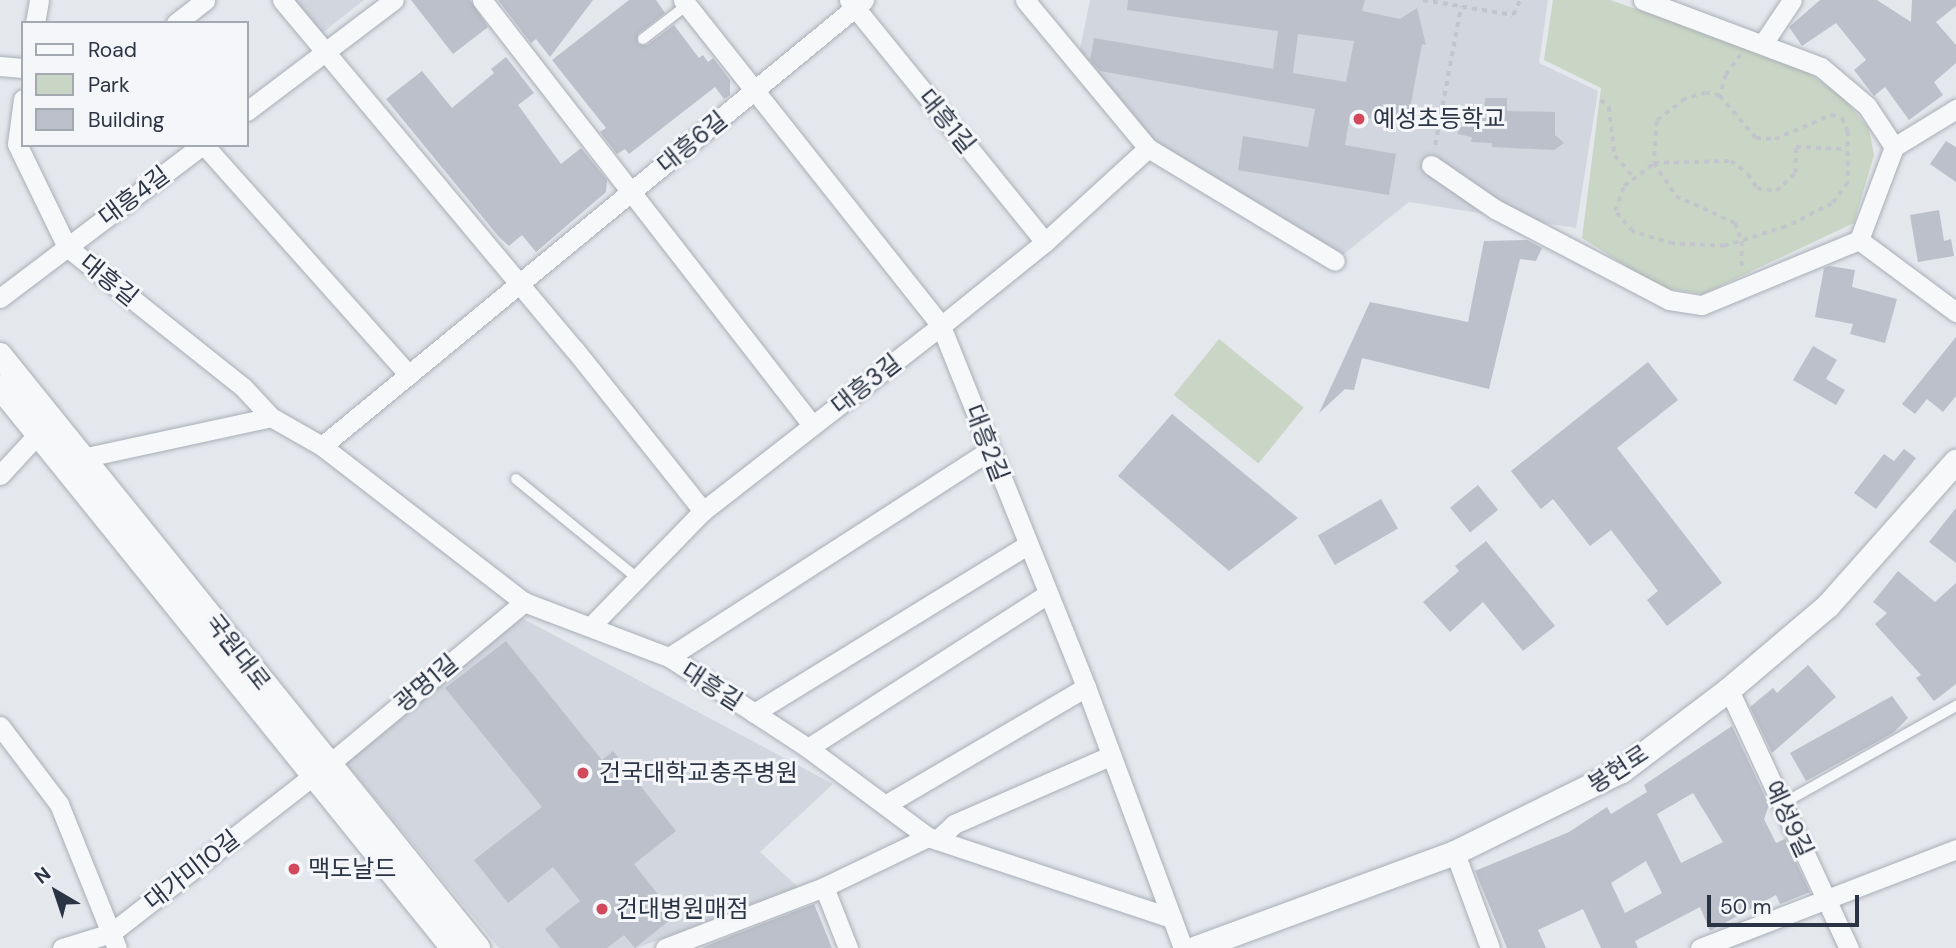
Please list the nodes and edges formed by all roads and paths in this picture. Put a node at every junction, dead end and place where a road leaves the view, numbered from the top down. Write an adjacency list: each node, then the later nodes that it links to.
1 (39, 0): 15 (street)
2 (205, 0): 16 (street)
3 (282, 0): 19 (street)
4 (394, 0): 19 (street)
5 (482, 0): 36 (street)
6 (1025, 0): 31 (street)
7 (1423, 0): 14 (path)
8 (1520, 0): 14 (path)
9 (1643, 0): 13 (street)
10 (1793, 0): 18 (street)
11 (856, 2): 22 (street, 대흥6길); 39 (street, 대흥1길)
12 (685, 3): 17 (lane); 22 (street, 대흥2길)
13 (1674, 4): 18 (street)
14 (1461, 6): 34 (path)
15 (35, 21)
16 (179, 21)
17 (643, 39)
18 (1758, 41): 23 (path); 30 (street)
19 (325, 52): 26 (street); 42 (street)
20 (0, 66): 21 (street)
21 (21, 68)
22 (753, 92): 36 (street, 대흥6길); 46 (street, 대흥2길)
23 (1720, 96): 32 (path); 33 (path)
24 (1601, 100): 35 (path)
25 (1956, 108): 30 (street)
26 (248, 110)
27 (21, 114): 40 (street, 대흥길)
28 (200, 147): 40 (street, 대흥4길)
29 (205, 147): 48 (street)
30 (1894, 147): 37 (street)
31 (1148, 148): 39 (street, 대흥3길); 41 (street)
32 (1845, 149): 33 (path); 38 (path)
33 (1654, 163): 35 (path); 38 (path)
34 (1431, 166): 43 (street)
35 (1634, 178): 38 (path)
36 (632, 191): 42 (street, 대흥6길); 51 (street)
37 (1859, 240): 43 (street); 45 (street)
38 (1742, 241): 43 (path)
39 (1045, 242): 46 (street, 대흥3길)
40 (67, 247): 44 (street, 대흥4길); 50 (street, 대흥길)
41 (1335, 261)
42 (519, 284): 48 (street, 대흥6길); 59 (street)
43 (1734, 294)
44 (0, 298)
45 (1956, 312)
46 (941, 326): 51 (street, 대흥3길); 54 (street, 대흥2길)
47 (0, 355): 55 (street, 국원대로)
48 (409, 375): 53 (street, 대흥6길)
49 (0, 387): 52 (street, 국원대로)
50 (271, 417): 53 (street, 대흥길); 55 (street)
51 (812, 425): 59 (street, 대흥3길)
52 (38, 435): 57 (street); 73 (street, 국원대로)
53 (323, 446): 63 (street, 대흥길)
54 (989, 450): 60 (street, 대흥2길); 65 (street)
55 (82, 458): 73 (street, 국원대로)
56 (1956, 462): 67 (street, 봉현로)
57 (0, 475)
58 (516, 479): 61 (lane)
59 (703, 511): 61 (street, 대흥3길)
60 (1027, 545): 62 (street, 대흥2길); 69 (street)
61 (637, 578): 64 (street, 대흥3길)
62 (1046, 595): 66 (street, 대흥2길); 71 (street)
63 (524, 602): 64 (street, 대흥길); 73 (street, 광명1길)
64 (591, 626): 65 (street, 대흥길)
65 (668, 657): 69 (street, 대흥길)
66 (1086, 687): 72 (street, 대흥2길); 75 (street)
67 (1729, 690): 74 (street, 예성9길); 78 (street, 봉현로)
68 (1956, 706): 74 (lane)
69 (754, 713): 71 (street, 대흥길)
70 (0, 726): 82 (street)
71 (807, 748): 75 (street, 대흥길)
72 (1110, 756): 76 (street); 81 (street, 대흥2길)
73 (321, 770): 82 (street, 대가미10길); 84 (street, 국원대로); 85 (street, 국원대로)
74 (1782, 804): 80 (street, 예성9길)
75 (885, 805): 76 (street, 대흥길)
76 (932, 838): 79 (street); 81 (street, 대흥길)
77 (1956, 849): 80 (street)
78 (1455, 853): 89 (street, 봉현로); 90 (street)
79 (824, 887): 86 (street); 87 (street)
80 (1827, 899): 91 (street); 92 (street, 예성9길)
81 (1172, 918): 88 (street, 대흥2길)
82 (114, 940): 83 (street, 대가미10길)
83 (62, 948)
84 (453, 948)
85 (478, 948)
86 (665, 948)
87 (848, 948)
88 (1183, 948)
89 (1198, 948)
90 (1490, 948)
91 (1700, 948)
92 (1849, 948)

